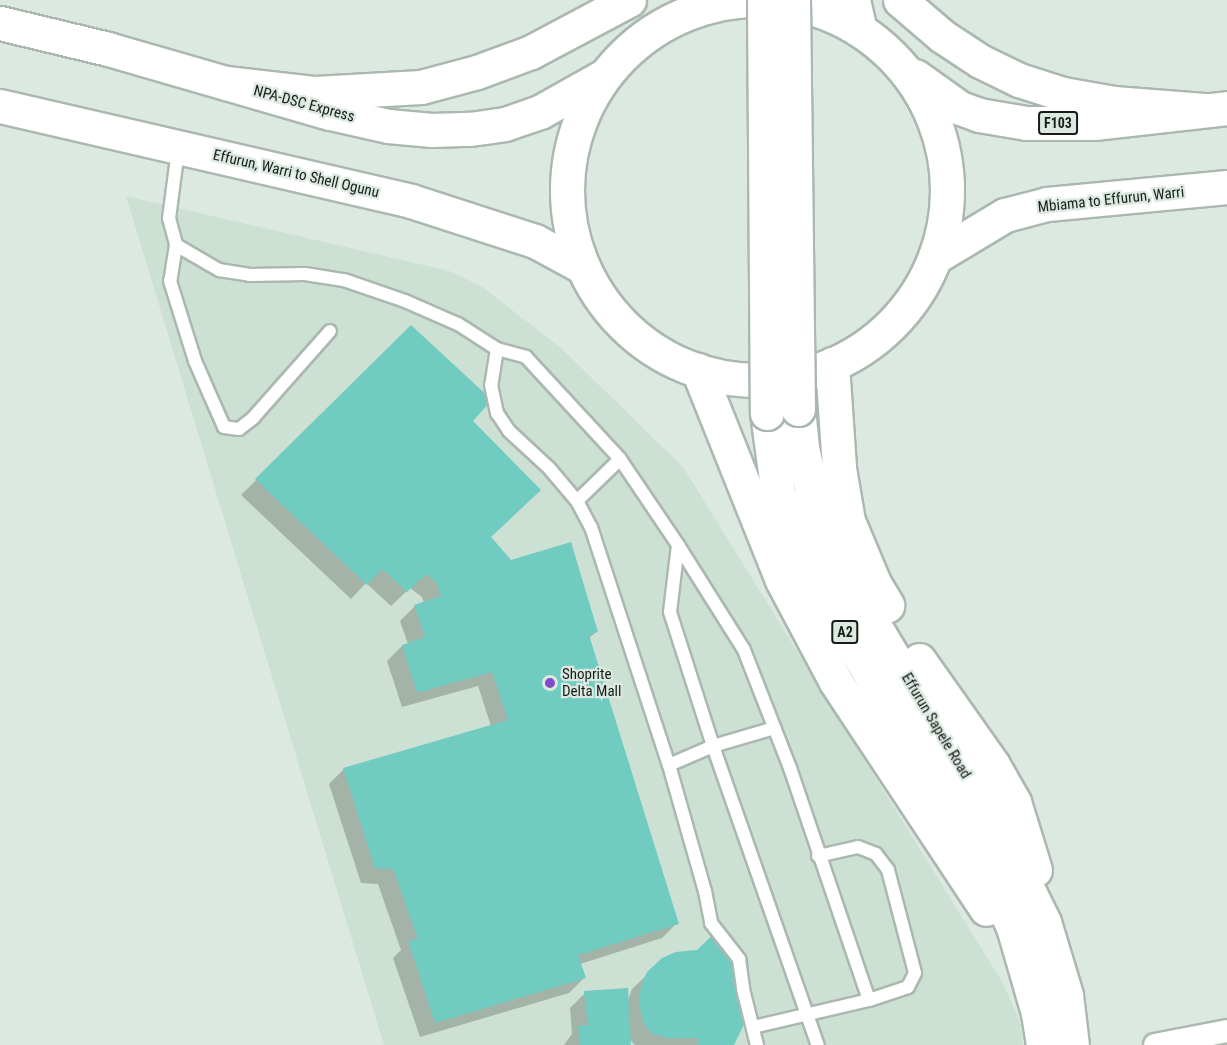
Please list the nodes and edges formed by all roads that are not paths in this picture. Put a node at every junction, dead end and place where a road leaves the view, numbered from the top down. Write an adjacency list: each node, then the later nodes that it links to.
1 (629, 0): 10 (main road)
2 (764, 0): 22 (main road, A2, bridge)
3 (793, 0): 22 (main road, A2, bridge)
4 (900, 0): 12 (main road)
5 (706, 3): 6 (main road); 9 (main road)
6 (856, 15): 8 (main road)
7 (0, 23): 10 (main road, NPA-DSC Express)
8 (902, 67): 12 (main road, F103); 16 (main road)
9 (604, 76): 10 (main road, NPA-DSC Express); 17 (main road)
10 (226, 82)
11 (0, 106): 13 (main road, Effurun, Warri to Shell Ogunu)
12 (1216, 109)
13 (178, 146): 15 (lane); 17 (main road, Effurun, Warri to Shell Ogunu)
14 (1227, 188): 16 (main road, Mbiama to Effurun, Warri)
15 (176, 245): 18 (lane); 19 (lane)
16 (935, 257): 20 (main road)
17 (583, 267): 21 (main road)
18 (330, 331)
19 (497, 349): 23 (lane); 24 (lane)
20 (832, 364): 21 (main road); 30 (main road)
21 (698, 370): 31 (main road)
22 (782, 411): 30 (main road, Effurun Sapele Road / A2); 31 (main road, Effurun Sapele Road / A2)
23 (620, 459): 24 (lane); 25 (lane)
24 (577, 501): 28 (lane)
25 (678, 545): 26 (lane); 27 (lane)
26 (774, 728): 27 (lane); 29 (lane)
27 (713, 746): 28 (lane); 33 (lane)
28 (669, 765): 34 (lane)
29 (818, 856): 32 (lane); 32 (lane)
30 (1044, 922): 39 (main road, Effurun Sapele Road / A2)
31 (1026, 969): 38 (main road, Effurun Sapele Road / A2)
32 (868, 1000): 33 (lane)
33 (808, 1016): 34 (lane); 37 (lane)
34 (753, 1027): 36 (lane)
35 (1227, 1031): 40 (street)
36 (757, 1045)
37 (818, 1045)
38 (1043, 1045)
39 (1072, 1045)
40 (1155, 1045)

